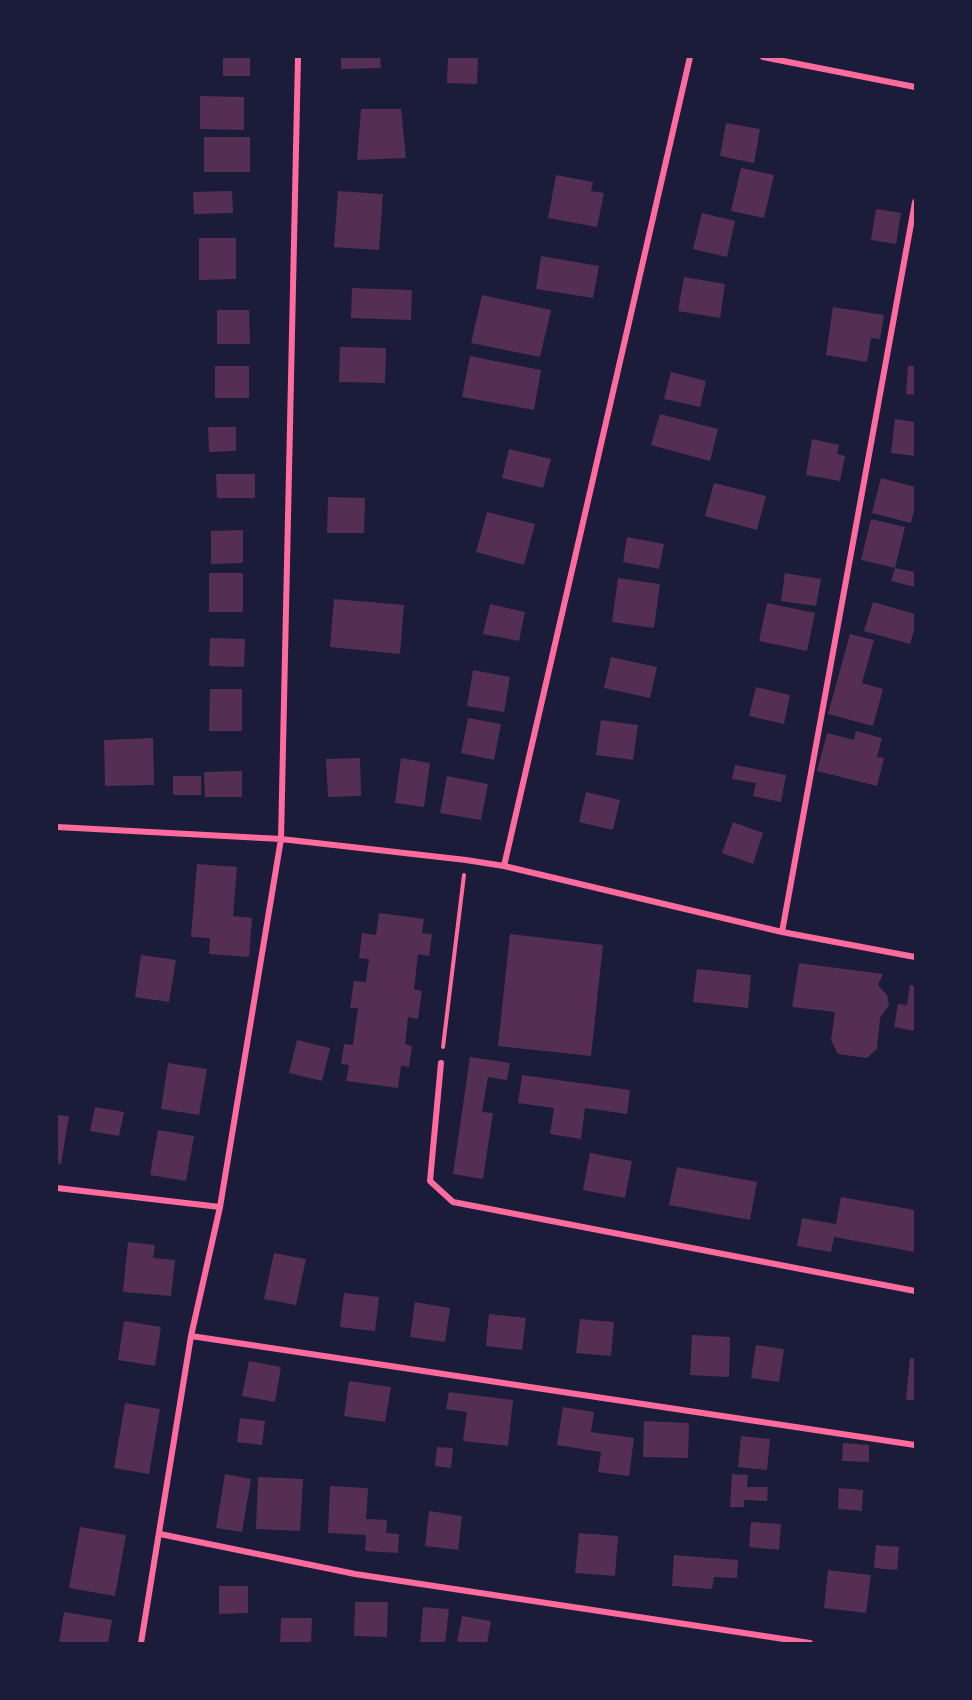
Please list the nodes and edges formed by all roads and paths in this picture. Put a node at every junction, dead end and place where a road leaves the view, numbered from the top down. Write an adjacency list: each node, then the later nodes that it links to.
1 (298, 57): 7 (street)
2 (690, 57): 9 (street)
3 (763, 57): 4 (street)
4 (915, 87)
5 (915, 202): 10 (street)
6 (57, 827): 7 (street)
7 (281, 839): 8 (street); 14 (street)
8 (466, 860): 9 (street); 12 (path)
9 (504, 866): 10 (street)
10 (782, 932): 11 (street)
11 (915, 957)
12 (441, 1063): 15 (street)
13 (57, 1188): 14 (street)
14 (220, 1207): 16 (street)
15 (915, 1291)
16 (191, 1336): 17 (street); 18 (street)
17 (915, 1444)
18 (160, 1534): 19 (street); 20 (street)
19 (141, 1643)
20 (810, 1643)

